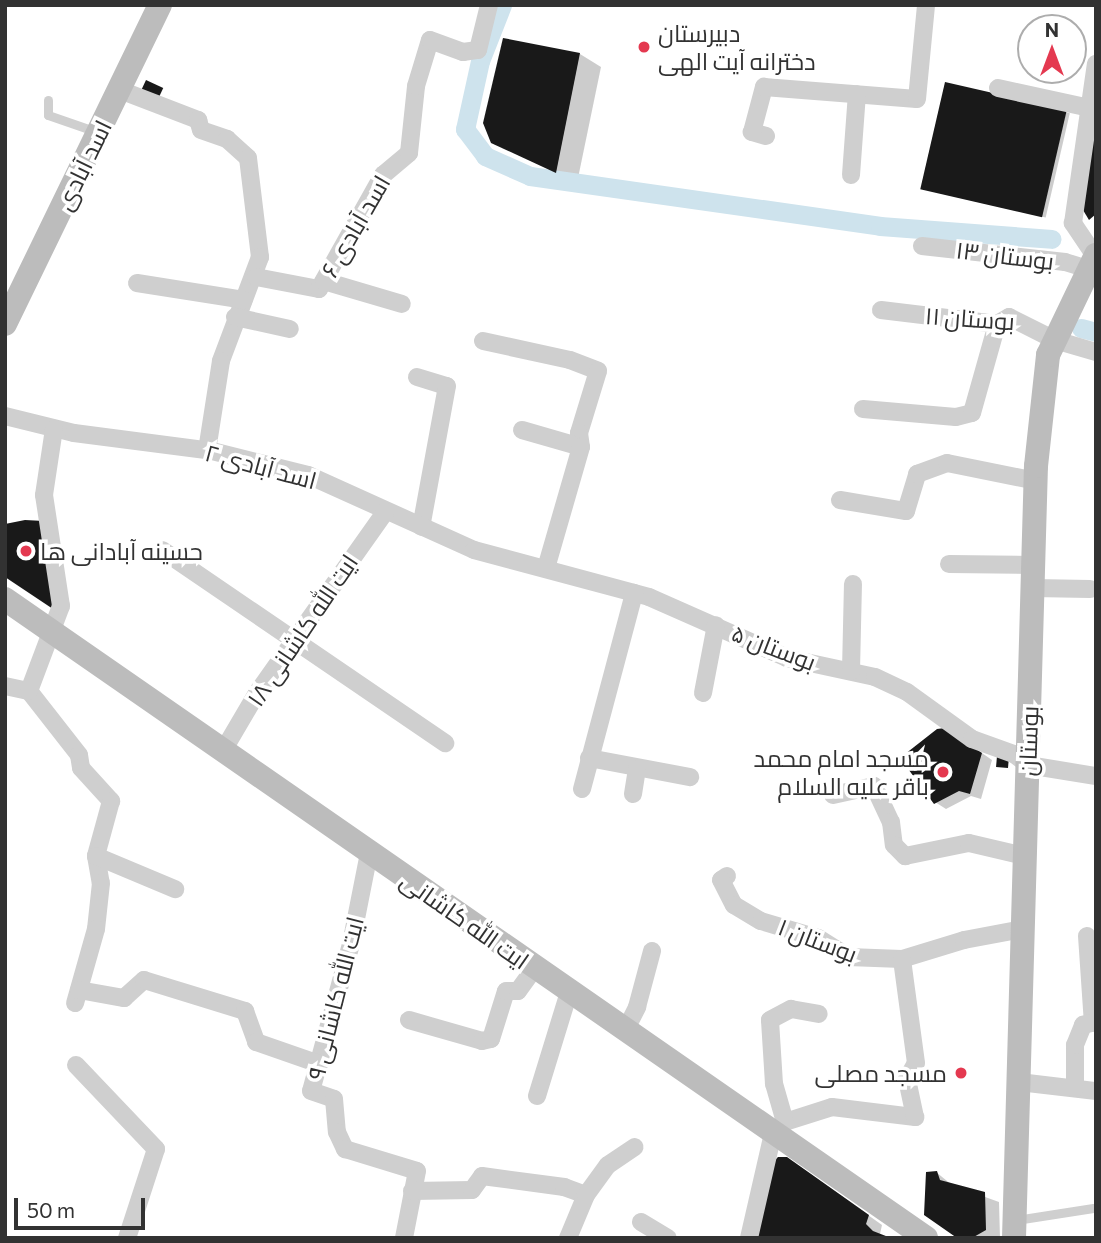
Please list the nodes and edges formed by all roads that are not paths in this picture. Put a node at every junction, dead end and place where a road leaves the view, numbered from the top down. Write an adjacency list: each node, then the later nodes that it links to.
1 (160, 5): 6 (main road, اسد آبادی)
2 (489, 5): 16 (street, اسد آبادی ۶)
3 (926, 5): 7 (street)
4 (1096, 64): 9 (street)
5 (998, 88): 9 (street)
6 (120, 90): 10 (main road, اسد آبادی); 15 (street)
7 (857, 94): 11 (street); 12 (street)
8 (48, 100): 10 (lane)
9 (1090, 108): 14 (street)
10 (99, 133): 22 (main road, اسد آبادی)
11 (766, 136)
12 (851, 175)
13 (922, 246): 14 (street, بوستان ۱۳)
14 (1093, 260): 25 (main road, بوستان)
15 (256, 277): 16 (street, اسد آبادی ۶); 18 (street)
16 (324, 281): 19 (street)
17 (137, 283): 18 (street)
18 (244, 300): 21 (street)
19 (402, 304)
20 (881, 310): 23 (street, بوستان ۱۱)
21 (235, 317): 24 (street); 34 (street)
22 (5, 324)
23 (997, 324): 25 (street, بوستان ۱۱); 29 (street)
24 (290, 329)
25 (1055, 340): 27 (street); 35 (main road, بوستان)
26 (483, 341): 33 (street)
27 (1096, 352)
28 (417, 377): 38 (street)
29 (863, 409)
30 (5, 416): 31 (street, اسد آبادی ۲)
31 (54, 429): 34 (street, اسد آبادی ۲); 48 (street)
32 (522, 429): 33 (street)
33 (581, 447): 41 (street)
34 (206, 450): 37 (street, اسد آبادی ۲)
35 (1036, 481): 36 (street); 42 (main road, بوستان)
36 (840, 500)
37 (385, 512): 38 (street, اسد آبادی ۲); 49 (street, ایت الله کاشانی ۱۸)
38 (421, 527): 41 (street, اسد آبادی ۲)
39 (162, 550): 49 (street)
40 (949, 564): 42 (street)
41 (546, 568): 45 (street, بوستان ۵)
42 (1033, 577): 44 (street); 57 (main road, بوستان)
43 (853, 584): 50 (street)
44 (1090, 589)
45 (634, 593): 47 (street, بوستان ۵); 56 (street)
46 (5, 598): 48 (main road, ایت الله کاشانی)
47 (716, 625): 50 (street, بوستان ۵); 53 (street)
48 (49, 630): 52 (street); 55 (main road, ایت الله کاشانی)
49 (296, 640): 54 (street); 55 (street, ایت الله کاشانی ۱۸)
50 (851, 671): 57 (street, بوستان ۵)
51 (5, 686): 52 (street)
52 (29, 691): 65 (street)
53 (704, 692)
54 (445, 743)
55 (223, 751): 64 (main road, ایت الله کاشانی)
56 (589, 758): 58 (street); 61 (street)
57 (1028, 765): 59 (street, بوستان ۵); 66 (main road, بوستان)
58 (637, 769): 60 (street); 62 (street)
59 (1096, 776)
60 (690, 777)
61 (582, 789)
62 (633, 794)
63 (833, 795): 66 (street)
64 (369, 853): 73 (main road, ایت الله کاشانی); 79 (street, ایت الله کاشانی ۹)
65 (96, 856): 68 (street); 79 (street)
66 (1025, 856): 69 (main road, بوستان)
67 (727, 876): 72 (street, بوستان ۱)
68 (175, 889)
69 (1023, 929): 72 (street, بوستان ۱); 81 (main road, بوستان)
70 (1087, 936): 77 (street)
71 (652, 951): 78 (street)
72 (902, 959): 85 (street)
73 (535, 968): 74 (main road, ایت الله کاشانی); 76 (street)
74 (569, 992): 78 (main road, ایت الله کاشانی); 84 (street)
75 (820, 1014): 85 (street)
76 (410, 1020)
77 (1094, 1023): 82 (street)
78 (625, 1031): 85 (main road, ایت الله کاشانی)
79 (319, 1064): 87 (street, ایت الله کاشانی ۹)
80 (76, 1065): 92 (street)
81 (1018, 1082): 82 (street); 91 (main road, بوستان)
82 (1076, 1088): 83 (street)
83 (1096, 1091)
84 (537, 1096)
85 (779, 1127): 96 (street); 97 (main road, ایت الله کاشانی)
86 (635, 1147): 88 (street)
87 (412, 1191): 88 (street); 93 (street, ایت الله کاشانی ۹)
88 (586, 1195): 94 (street)
89 (1093, 1208): 91 (lane)
90 (641, 1222): 95 (street)
91 (1014, 1229)
92 (127, 1238)
93 (404, 1238)
94 (568, 1238)
95 (668, 1238)
96 (749, 1238)
97 (926, 1238)

